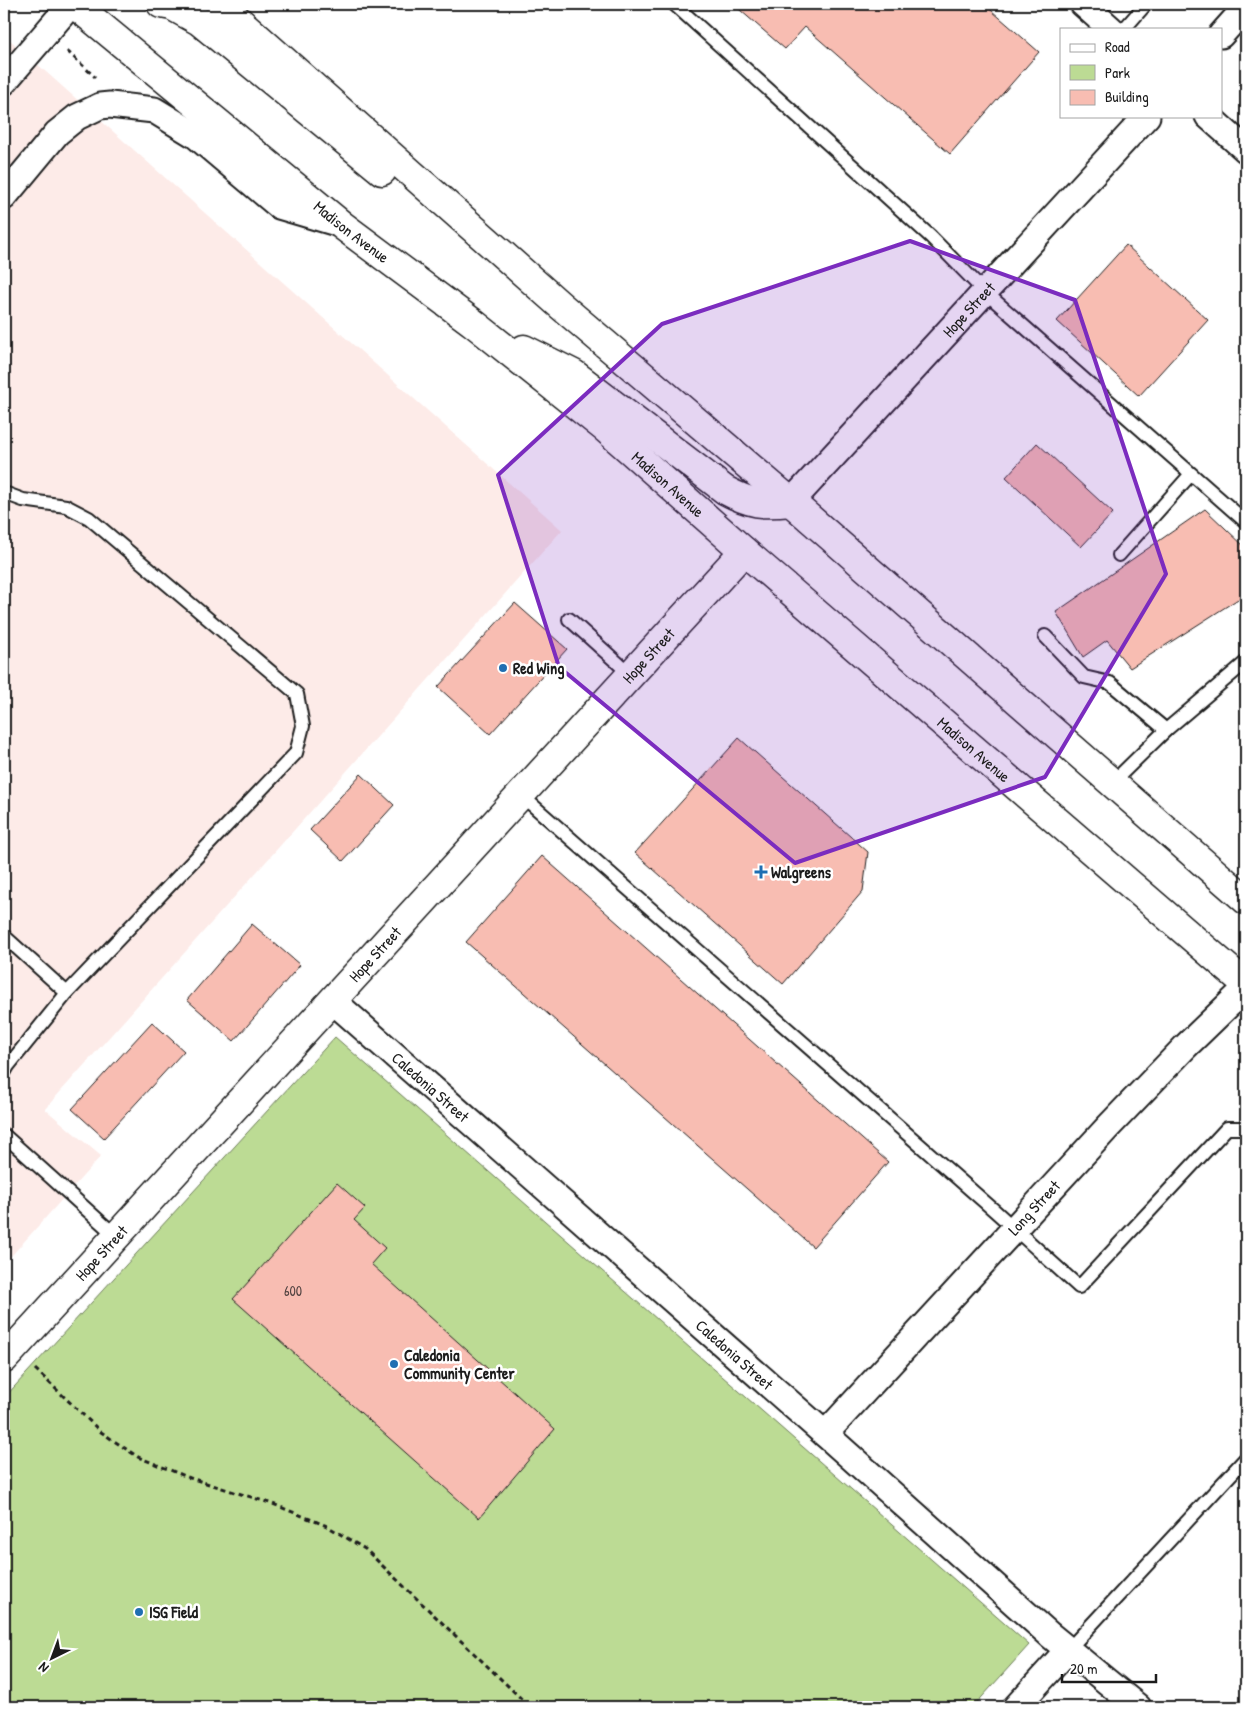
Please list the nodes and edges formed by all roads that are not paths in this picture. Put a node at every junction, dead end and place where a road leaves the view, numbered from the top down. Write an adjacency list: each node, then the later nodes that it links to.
1 (72, 4): 11 (street); 16 (main road, Madison Avenue)
2 (161, 4): 18 (main road)
3 (220, 4): 18 (main road)
4 (674, 4): 17 (lane)
5 (1083, 4): 8 (street)
6 (1146, 4): 9 (lane)
7 (1246, 7): 10 (street)
8 (1110, 28)
9 (1125, 28)
10 (1222, 34)
11 (4, 82)
12 (1145, 118): 17 (street, Hope Street)
13 (1210, 118): 14 (street)
14 (1246, 150)
15 (4, 197): 16 (street)
16 (344, 226): 19 (main road, Madison Avenue)
17 (985, 292): 20 (lane); 22 (street, Hope Street)
18 (561, 306): 22 (main road)
19 (472, 322): 22 (main road); 24 (main road, Madison Avenue)
20 (1191, 474): 23 (lane); 25 (lane)
21 (4, 493): 36 (lane)
22 (791, 502): 31 (main road)
23 (1246, 522)
24 (744, 550): 29 (main road, Hope Street); 35 (main road, Madison Avenue)
25 (1119, 555)
26 (569, 619): 29 (lane)
27 (1045, 636): 30 (lane)
28 (1246, 662): 30 (lane)
29 (631, 675): 32 (main road, Hope Street)
30 (1166, 730): 31 (lane)
31 (1112, 783): 33 (main road)
32 (521, 795): 37 (main road, Hope Street); 41 (lane)
33 (1246, 900)
34 (4, 936): 36 (lane)
35 (1246, 986): 41 (street, Long Street)
36 (67, 993): 38 (lane)
37 (333, 1000): 42 (main road, Hope Street); 44 (street, Caledonia Street)
38 (4, 1073)
39 (1246, 1128): 41 (lane)
40 (4, 1135): 42 (lane)
41 (1016, 1229): 44 (street, Long Street)
42 (116, 1236): 43 (main road, Hope Street)
43 (9, 1353)
44 (826, 1434): 46 (street, Caledonia Street)
45 (1246, 1458): 46 (lane)
46 (1068, 1651): 47 (street); 48 (street, Caledonia Street)
47 (1016, 1707)
48 (1138, 1707)

